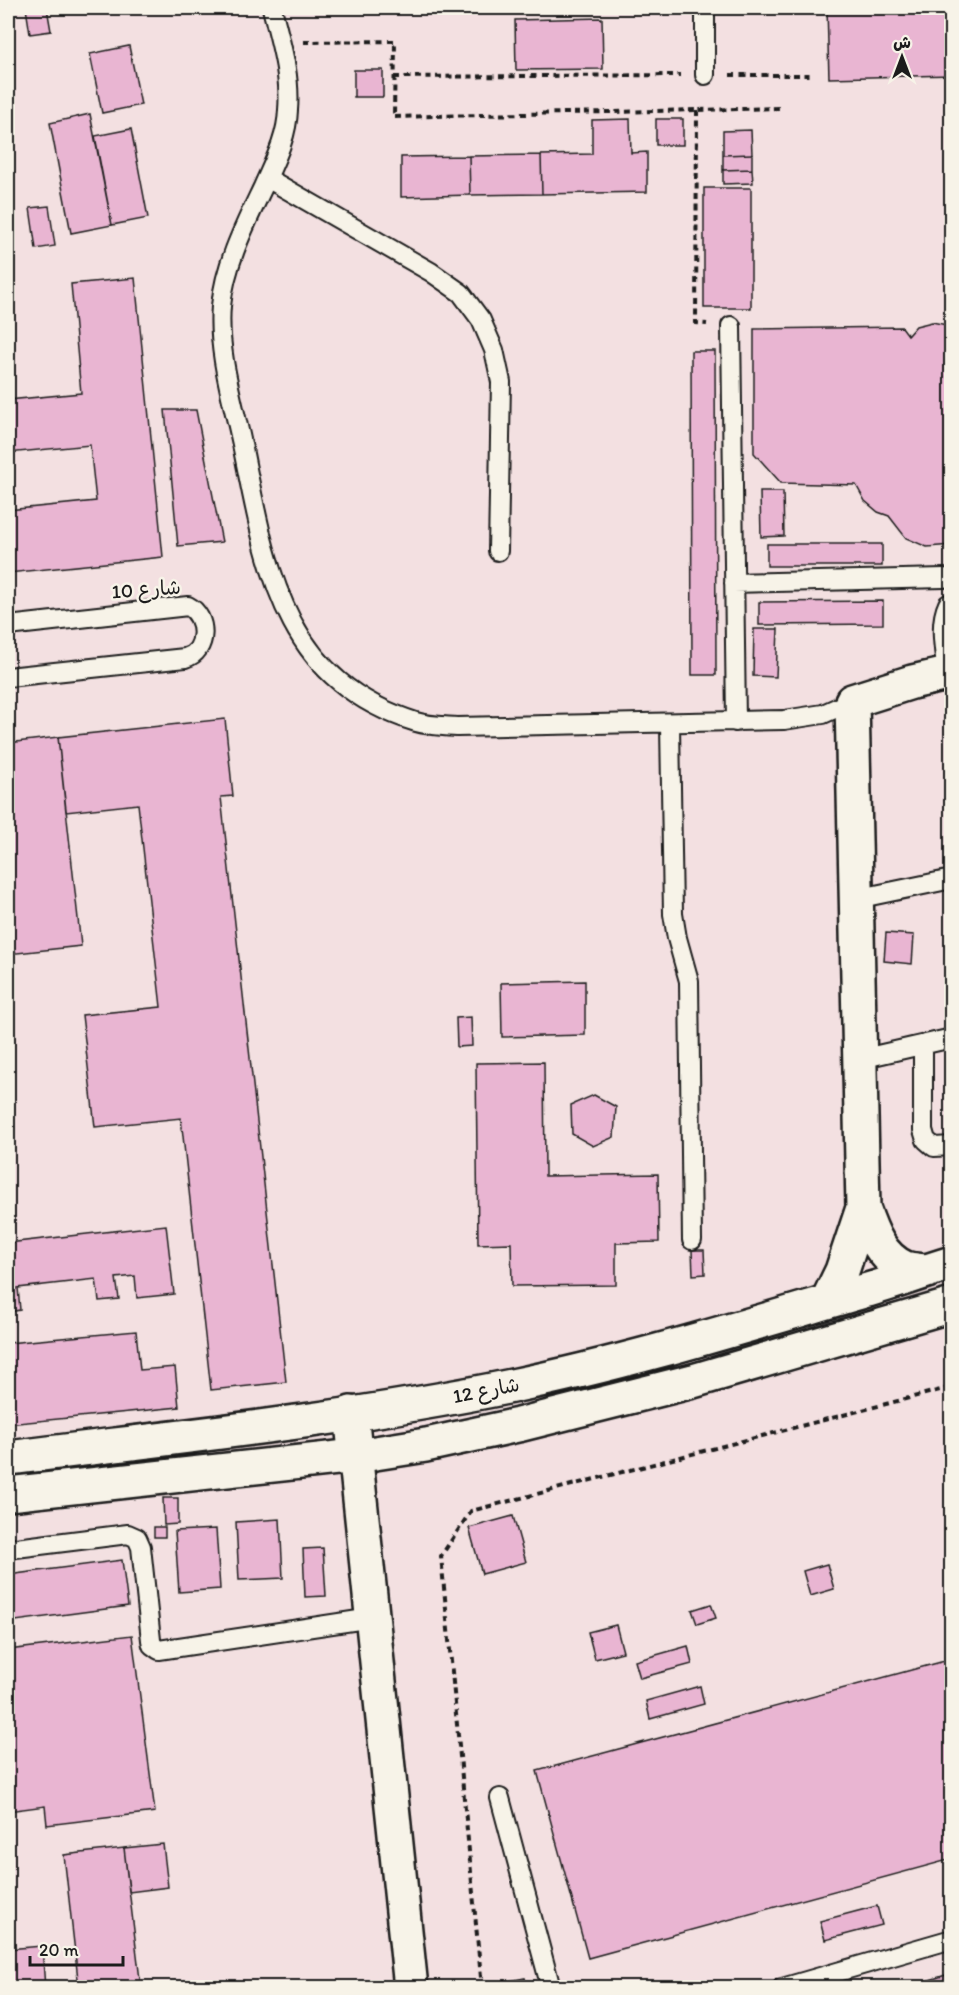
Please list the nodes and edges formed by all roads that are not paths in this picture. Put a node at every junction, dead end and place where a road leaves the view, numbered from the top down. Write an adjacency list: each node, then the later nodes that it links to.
1 (272, 8): 4 (lane)
2 (705, 8): 3 (lane)
3 (705, 75)
4 (267, 178): 6 (lane); 15 (lane)
5 (731, 326): 8 (lane)
6 (498, 551)
7 (948, 574): 8 (lane); 9 (lane)
8 (734, 583): 14 (lane)
9 (950, 605): 11 (lane)
10 (8, 626): 12 (lane, شارع 10)
11 (949, 674): 13 (street)
12 (8, 676)
13 (852, 701): 14 (lane); 17 (street)
14 (736, 722): 15 (lane)
15 (670, 724): 23 (lane)
16 (951, 879): 17 (lane)
17 (856, 899): 20 (street)
18 (951, 1038): 19 (lane)
19 (923, 1045): 20 (lane); 21 (lane)
20 (860, 1059): 22 (street)
21 (951, 1146)
22 (863, 1208): 24 (street); 25 (street)
23 (693, 1240)
24 (938, 1267): 25 (street, شارع 12)
25 (828, 1300): 27 (street, شارع 12)
26 (951, 1305): 28 (street, شارع 12)
27 (351, 1413): 28 (street); 29 (street, شارع 12)
28 (357, 1456): 30 (street, شارع 12); 32 (street)
29 (8, 1458)
30 (8, 1494)
31 (8, 1549): 32 (lane)
32 (372, 1617): 35 (street)
33 (500, 1798): 36 (lane)
34 (951, 1939): 37 (lane)
35 (411, 1988)
36 (551, 1988)
37 (782, 1988)

